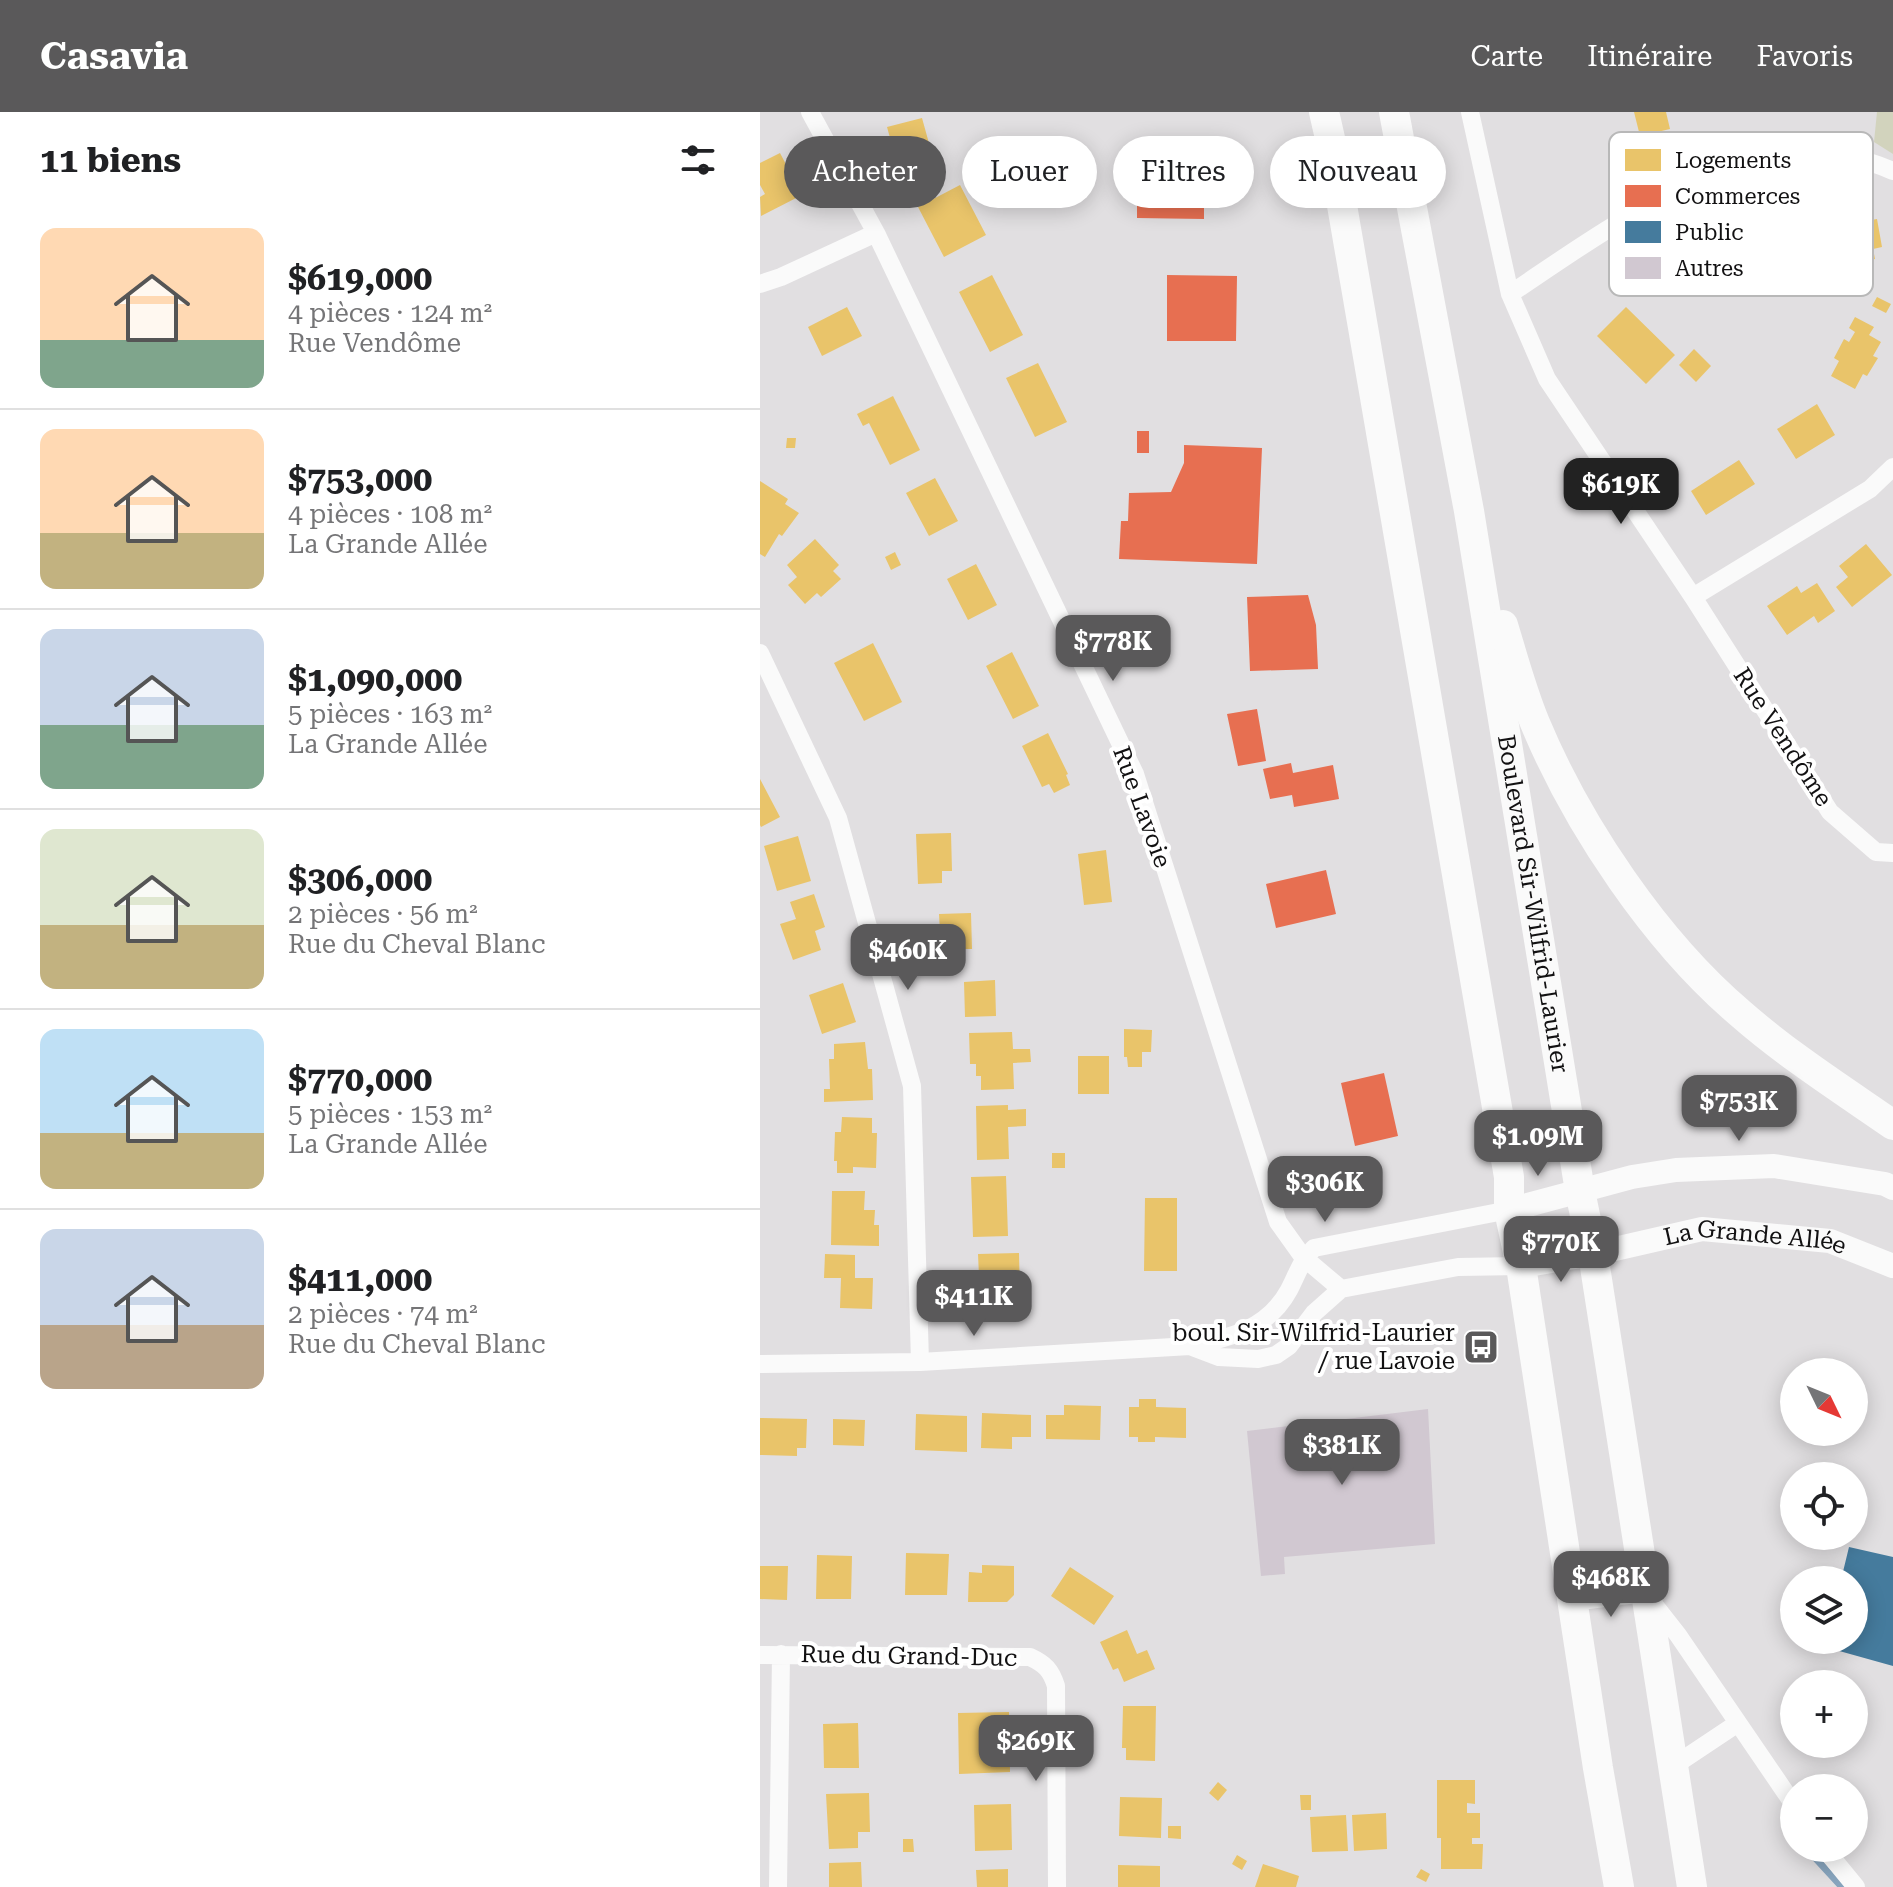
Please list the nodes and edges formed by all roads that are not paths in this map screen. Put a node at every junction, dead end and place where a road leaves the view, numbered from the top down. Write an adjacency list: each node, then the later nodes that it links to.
1 (810, 112): 8 (street, Rue Lavoie)
2 (1324, 112): 19 (main road)
3 (1394, 112): 12 (main road, Boulevard Sir-Wilfrid-Laurier)
4 (1470, 112): 10 (street, Rue Vendôme)
5 (1873, 162): 6 (street)
6 (1893, 171)
7 (1609, 227): 10 (street)
8 (876, 233): 9 (street); 21 (street, Rue Lavoie)
9 (760, 284)
10 (1510, 294): 13 (street, Rue Vendôme)
11 (1893, 467): 13 (street)
12 (1469, 511): 16 (main road); 18 (main road, Boulevard Sir-Wilfrid-Laurier)
13 (1693, 597): 15 (street, Rue Vendôme)
14 (760, 653): 26 (street)
15 (1893, 853)
16 (1893, 1125)
17 (1893, 1188): 18 (street)
18 (1580, 1191): 19 (street); 20 (main road, Boulevard Sir-Wilfrid-Laurier)
19 (1509, 1210): 21 (street); 22 (main road)
20 (1593, 1254): 22 (street, La Grande Allée); 23 (street, La Grande Allée); 28 (main road, Boulevard Sir-Wilfrid-Laurier)
21 (1303, 1257): 24 (street, Rue Lavoie); 25 (street)
22 (1521, 1266): 24 (street); 29 (main road)
23 (1893, 1266)
24 (1341, 1289): 25 (street)
25 (1190, 1346): 26 (street)
26 (920, 1362): 27 (street)
27 (760, 1364)
28 (1645, 1593): 29 (street); 32 (street); 33 (main road, Boulevard Sir-Wilfrid-Laurier)
29 (1572, 1602): 38 (main road)
30 (781, 1654): 31 (street, Rue du Grand-Duc); 36 (street); 37 (street, Rue du Grand-Duc)
31 (760, 1655)
32 (1738, 1723): 33 (street); 34 (street)
33 (1672, 1767): 39 (main road, Boulevard Sir-Wilfrid-Laurier)
34 (1780, 1784)
35 (1835, 1862): 40 (street)
36 (778, 1887)
37 (1057, 1887)
38 (1619, 1887)
39 (1692, 1887)
40 (1856, 1887)

